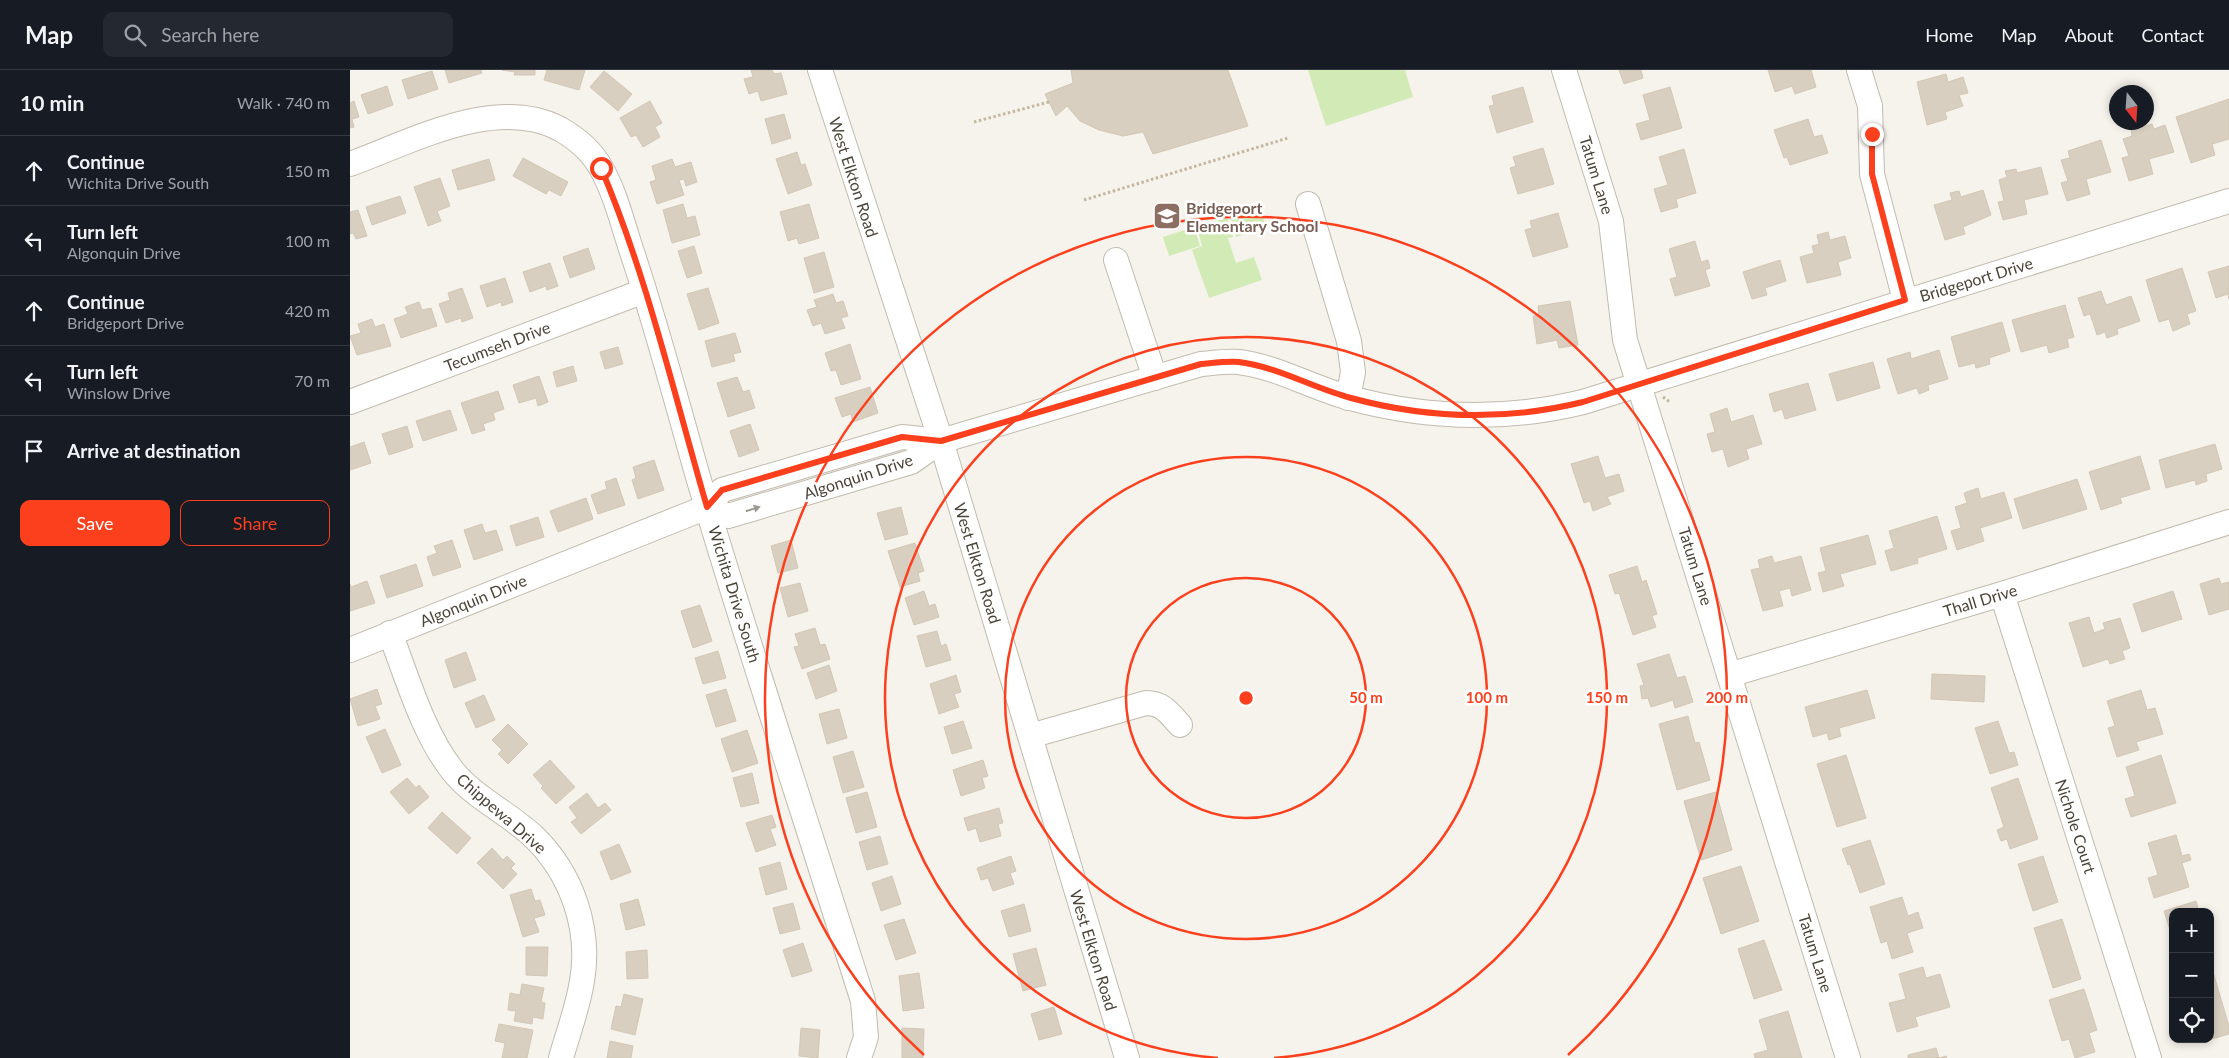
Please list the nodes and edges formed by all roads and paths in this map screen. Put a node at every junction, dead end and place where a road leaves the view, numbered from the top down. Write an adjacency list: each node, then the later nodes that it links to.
1 (820, 70): 20 (street, West Elkton Road)
2 (1564, 70): 15 (street, Tatum Lane)
3 (1859, 70): 13 (street)
4 (1049, 102): 5 (path)
5 (974, 122)
6 (1288, 138): 8 (path)
7 (350, 164): 12 (street, Wichita Drive South)
8 (1084, 200)
9 (2229, 201): 13 (street, Bridgeport Drive)
10 (1308, 204): 17 (street)
11 (1116, 260): 14 (street)
12 (644, 291): 18 (street, Tecumseh Drive); 21 (street, Wichita Drive South)
13 (1905, 300): 15 (street, Bridgeport Drive)
14 (1155, 378): 17 (street, Bridgeport Drive); 20 (street, Bridgeport Drive)
15 (1638, 385): 17 (street, Bridgeport Drive); 26 (street, Tatum Lane)
16 (1662, 396): 19 (path)
17 (1348, 398)
18 (350, 402)
19 (1670, 402)
20 (941, 441): 21 (street, Algonquin Drive); 28 (street, West Elkton Road)
21 (707, 507): 24 (street, Algonquin Drive); 30 (street, Wichita Drive South)
22 (2229, 522): 23 (street, Thall Drive)
23 (2002, 594): 26 (street, Thall Drive); 33 (street, Nichole Court)
24 (390, 633): 25 (street, Algonquin Drive); 29 (street, Chippewa Drive)
25 (350, 650)
26 (1729, 675): 32 (street, Tatum Lane)
27 (1180, 725): 28 (street)
28 (1030, 736): 31 (street, West Elkton Road)
29 (562, 1058)
30 (859, 1058)
31 (1127, 1058)
32 (1848, 1058)
33 (2149, 1058)

